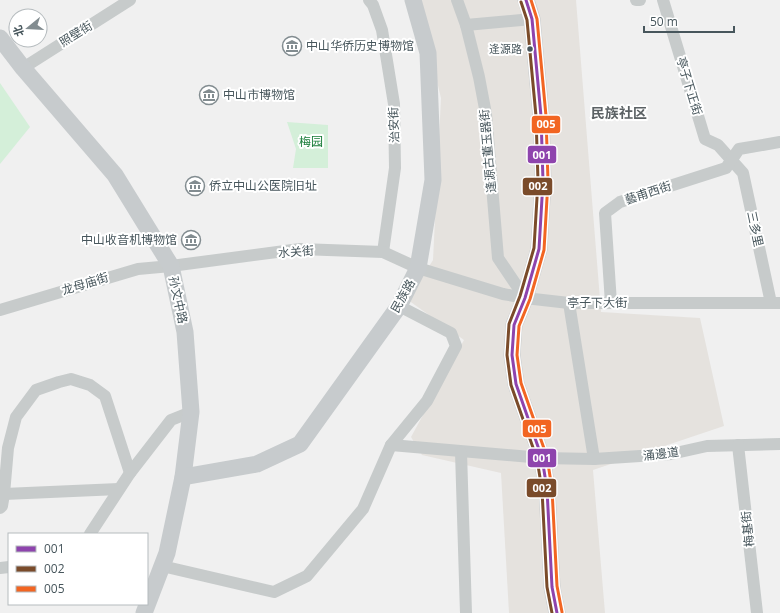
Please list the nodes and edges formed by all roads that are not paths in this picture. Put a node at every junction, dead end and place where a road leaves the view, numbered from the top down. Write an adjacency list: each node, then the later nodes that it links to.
1 (130, 0): 12 (street, 照壁街)
2 (369, 0): 15 (street, 治安街)
3 (413, 0): 17 (street, 民族路)
4 (457, 0): 10 (street, 逢源古董玉器街)
5 (526, 0): 9 (street)
6 (636, 0): 7 (street)
7 (640, 0)
8 (664, 0): 14 (street, 亭子下正街)
9 (532, 19): 10 (street); 18 (street)
10 (466, 25): 18 (street, 逢源古董玉器街)
11 (0, 38): 12 (street, 孙文中路)
12 (23, 68): 16 (street, 孙文中路)
13 (780, 142): 14 (street)
14 (731, 160): 19 (street, 藝甫西街); 20 (street, 三多里)
15 (383, 252): 16 (street, 水关街); 17 (street, 水关街)
16 (171, 266): 23 (street, 龙母庙街); 24 (street, 孙文中路)
17 (418, 268): 18 (street, 亭子下大街); 22 (street, 民族路)
18 (525, 298): 21 (street, 亭子下大街); 29 (street)
19 (611, 303): 20 (street, 亭子下大街); 21 (street, 亭子下大街)
20 (776, 303)
21 (569, 304): 30 (street)
22 (398, 306): 26 (street); 32 (street, 民族路)
23 (0, 310)
24 (191, 412): 31 (street); 32 (street, 孙文中路)
25 (780, 444): 27 (street, 涌邊道)
26 (391, 445): 28 (street, 涌邊道); 37 (street)
27 (738, 445): 30 (street, 涌邊道); 41 (street, 梅基街)
28 (461, 452): 29 (street, 涌邊道); 39 (street)
29 (542, 458): 30 (street, 涌邊道); 40 (street)
30 (594, 459)
31 (130, 473): 33 (street); 34 (street)
32 (183, 477): 37 (street, 孙文中路)
33 (119, 489): 34 (street); 36 (street)
34 (4, 494): 35 (street)
35 (0, 508)
36 (91, 533)
37 (162, 566): 38 (street, 孙文中路)
38 (148, 603)
39 (466, 613)
40 (557, 613)
41 (757, 613)

